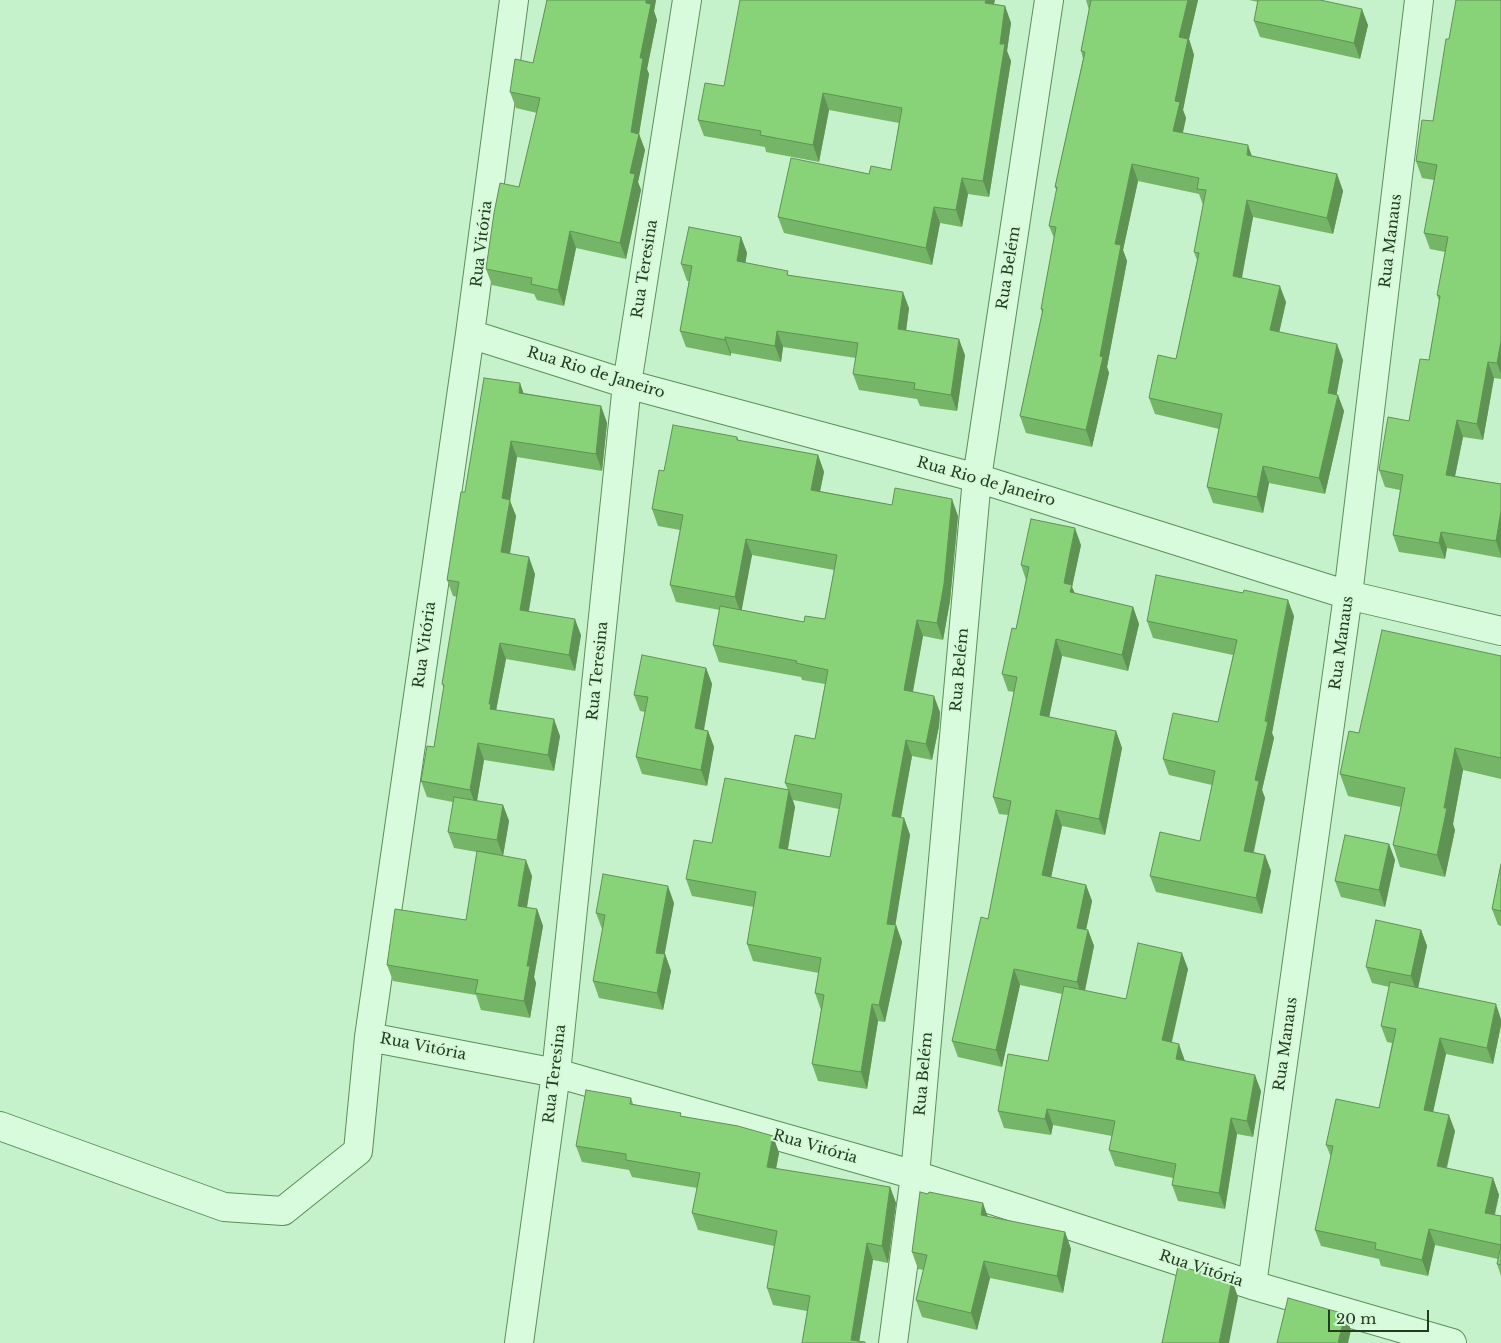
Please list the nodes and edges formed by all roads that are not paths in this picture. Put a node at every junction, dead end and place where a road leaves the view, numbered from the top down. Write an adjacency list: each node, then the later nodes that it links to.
1 (514, 0): 5 (street, Rua Vitória)
2 (687, 0): 6 (street, Rua Teresina)
3 (1049, 0): 7 (street, Rua Belém)
4 (1419, 0): 8 (street, Rua Manaus)
5 (470, 334): 6 (street, Rua Rio de Janeiro); 10 (street, Rua Vitória)
6 (627, 384): 7 (street, Rua Rio de Janeiro); 11 (street, Rua Teresina)
7 (977, 478): 8 (street, Rua Rio de Janeiro); 13 (street, Rua Belém)
8 (1348, 595): 9 (street, Rua Rio de Janeiro); 14 (street, Rua Manaus)
9 (1501, 631)
10 (369, 1036): 11 (street, Rua Vitória); 12 (street)
11 (556, 1073): 13 (street, Rua Vitória); 15 (street, Rua Teresina)
12 (0, 1126)
13 (915, 1175): 14 (street, Rua Vitória); 16 (street, Rua Belém)
14 (1252, 1285): 17 (street, Rua Vitória)
15 (519, 1343)
16 (893, 1343)
17 (1452, 1343)

